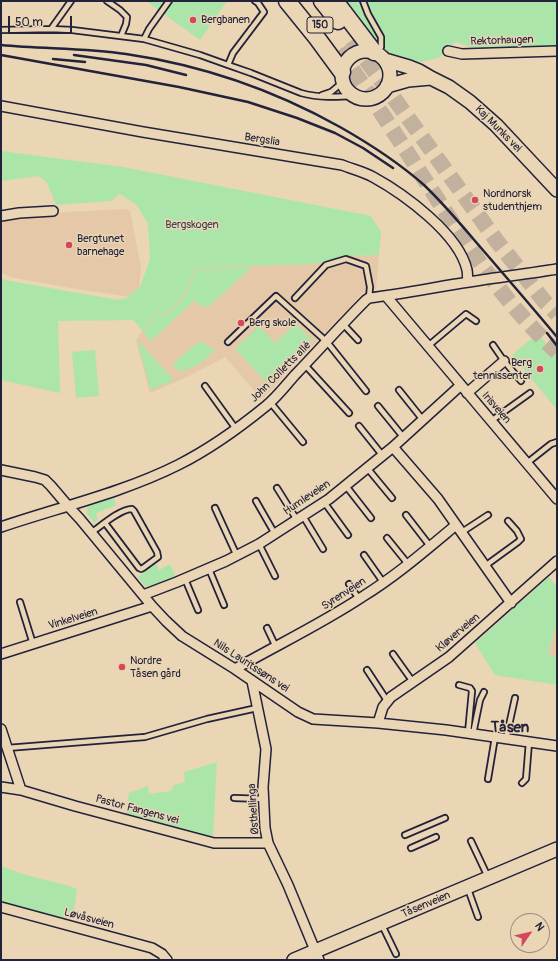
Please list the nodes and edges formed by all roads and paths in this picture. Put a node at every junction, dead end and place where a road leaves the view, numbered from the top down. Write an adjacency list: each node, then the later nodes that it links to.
1 (72, 1): 10 (lane)
2 (107, 1): 12 (lane)
3 (170, 1): 13 (lane)
4 (255, 1): 19 (lane)
5 (287, 1): 20 (highway)
6 (301, 1): 15 (highway, 150)
7 (322, 1): 14 (highway, 150)
8 (335, 1): 18 (highway)
9 (363, 1): 18 (lane)
10 (51, 29): 11 (lane); 12 (lane)
11 (1, 30)
12 (121, 36): 13 (lane)
13 (144, 39): 19 (lane)
14 (352, 40)
15 (339, 50)
16 (448, 51): 17 (street, Rektorhaugen)
17 (557, 51)
18 (379, 55): 20 (main road, Kaj Munks vei); 21 (main road, Kaj Munks vei); 22 (main road)
19 (228, 65): 23 (lane)
20 (342, 77): 23 (lane); 24 (main road)
21 (431, 78): 22 (main road); 26 (main road, Kaj Munks vei)
22 (387, 86): 24 (main road)
23 (321, 96): 24 (lane)
24 (356, 96)
25 (1, 106): 30 (street, Bergslia)
26 (557, 190)
27 (53, 211): 28 (street)
28 (1, 216)
29 (557, 269): 30 (street)
30 (468, 282): 31 (street)
31 (386, 296): 33 (street); 40 (street, Irisveien)
32 (295, 298): 33 (lane)
33 (369, 298): 35 (street, John Colletts allé)
34 (476, 321): 40 (lane)
35 (343, 324): 36 (lane); 38 (street, John Colletts allé)
36 (358, 340)
37 (228, 342): 38 (lane)
38 (326, 342): 42 (street, John Colletts allé); 47 (lane)
39 (494, 345): 41 (lane)
40 (428, 346): 44 (street, Irisveien)
41 (504, 361): 43 (lane); 48 (street)
42 (305, 365): 50 (street, John Colletts allé); 52 (lane)
43 (521, 381)
44 (461, 385): 48 (street, Irisveien); 53 (street, Humleveien)
45 (205, 386): 56 (lane)
46 (399, 390): 53 (lane)
47 (366, 391)
48 (467, 393): 54 (street, Irisveien)
49 (530, 393): 54 (lane)
50 (270, 402): 56 (street, John Colletts allé); 58 (lane)
51 (378, 406): 57 (lane)
52 (349, 413)
53 (424, 420): 57 (street, Humleveien)
54 (491, 421): 62 (street, Irisveien)
55 (359, 426): 61 (lane)
56 (236, 429): 71 (street, John Colletts allé)
57 (404, 438): 60 (street, Humleveien)
58 (304, 442)
59 (557, 442): 62 (lane)
60 (393, 447): 61 (street, Humleveien); 80 (street)
61 (383, 456): 63 (street, Humleveien)
62 (527, 463): 68 (street, Irisveien)
63 (368, 468): 65 (street, Humleveien); 67 (lane)
64 (1, 470): 71 (street, Nils Lauritssøns vei)
65 (346, 486): 70 (street, Humleveien); 76 (lane)
66 (277, 488): 75 (lane)
67 (392, 498)
68 (557, 498)
69 (256, 501): 82 (lane)
70 (324, 502): 75 (street, Humleveien); 83 (lane)
71 (68, 506): 79 (street, John Colletts allé); 81 (street, Nils Lauritssøns vei)
72 (215, 508): 89 (lane)
73 (406, 515): 86 (lane)
74 (488, 515): 80 (lane)
75 (300, 518): 82 (street, Humleveien); 87 (lane)
76 (371, 518)
77 (508, 521): 92 (lane)
78 (105, 523): 78 (lane); 81 (lane)
79 (1, 527)
80 (459, 528): 86 (street, Syrenveien); 92 (street)
81 (91, 533): 98 (street, Nils Lauritssøns vei)
82 (275, 534): 85 (street, Humleveien)
83 (348, 535)
84 (387, 538): 91 (lane)
85 (258, 544): 89 (street, Humleveien); 94 (lane)
86 (430, 546): 91 (street, Syrenveien)
87 (323, 549)
88 (364, 555): 96 (lane)
89 (237, 556): 93 (street, Humleveien)
90 (557, 561): 101 (street, Kløverveien)
91 (408, 564): 96 (street, Syrenveien)
92 (485, 566): 101 (street)
93 (209, 569): 95 (street, Humleveien); 102 (lane)
94 (275, 576)
95 (185, 579): 98 (street, Humleveien); 104 (lane)
96 (383, 582): 99 (street, Syrenveien)
97 (349, 584): 99 (lane)
98 (143, 595): 103 (street, Nils Lauritssøns vei)
99 (359, 599): 107 (street, Syrenveien)
100 (20, 602): 106 (lane)
101 (511, 603): 113 (street, Kløverveien)
102 (224, 605)
103 (152, 606): 106 (street, Vinkelveien); 110 (street, Nils Lauritssøns vei)
104 (198, 610)
105 (267, 628): 107 (lane)
106 (33, 644): 108 (street, Vinkelveien)
107 (276, 647): 110 (street, Syrenveien)
108 (1, 654)
109 (393, 654): 113 (lane)
110 (235, 669): 112 (street, Nils Lauritssøns vei)
111 (367, 670): 117 (lane)
112 (252, 681): 118 (street, Østhellinga); 119 (street, Nils Lauritssøns vei)
113 (413, 682): 117 (street, Kløverveien)
114 (459, 685): 121 (lane)
115 (484, 692): 121 (lane)
116 (515, 698): 123 (lane)
117 (388, 702): 119 (street, Kløverveien)
118 (257, 708): 126 (lane); 132 (street, Østhellinga)
119 (378, 723): 121 (street, Nils Lauritssøns vei)
120 (1, 729): 126 (street)
121 (470, 734): 122 (street, Nils Lauritssøns vei)
122 (495, 737): 123 (street, Nils Lauritssøns vei); 127 (lane)
123 (506, 739): 124 (street, Nils Lauritssøns vei)
124 (529, 742): 125 (street, Nils Lauritssøns vei); 128 (lane)
125 (557, 746)
126 (7, 748): 130 (street)
127 (488, 779)
128 (522, 783)
129 (1, 787): 130 (street, Pastor Fangens vei)
130 (21, 790): 137 (street, Pastor Fangens vei)
131 (234, 798): 132 (lane)
132 (264, 799): 137 (street, Østhellinga)
133 (445, 818): 134 (lane)
134 (405, 835)
135 (436, 837): 138 (lane)
136 (471, 842): 140 (lane)
137 (268, 843): 146 (street, Østhellinga)
138 (411, 848)
139 (557, 849): 140 (main road, Tåsenveien)
140 (488, 878): 141 (main road, Tåsenveien)
141 (467, 887): 143 (lane); 144 (main road, Tåsenveien)
142 (1, 907): 147 (street, Løvåsveien)
143 (478, 917)
144 (382, 923): 145 (lane); 146 (main road, Tåsenveien)
145 (396, 954)
146 (317, 956): 148 (main road, Tåsenveien)
147 (167, 960)
148 (294, 960)

